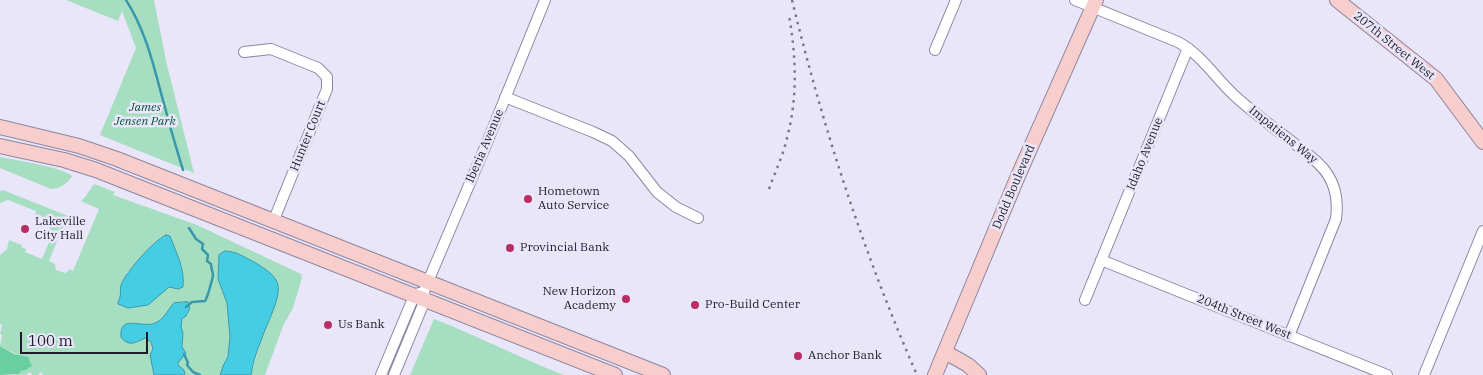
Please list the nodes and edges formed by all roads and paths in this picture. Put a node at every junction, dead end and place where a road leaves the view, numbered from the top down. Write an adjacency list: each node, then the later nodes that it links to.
1 (545, 0): 9 (street, Iberia Avenue)
2 (956, 0): 7 (street)
3 (1075, 0): 5 (street, Impatiens Way)
4 (1337, 0): 11 (main road, 207th Street West)
5 (1094, 4): 6 (street, Impatiens Way); 20 (main road, Dodd Boulevard)
6 (1188, 48): 16 (street, Idaho Avenue); 19 (street, Impatiens Way)
7 (935, 50)
8 (244, 52): 14 (street, Hunter Court)
9 (505, 97): 13 (street); 17 (street, Iberia Avenue)
10 (0, 127): 14 (main road)
11 (1483, 142)
12 (0, 146): 17 (main road)
13 (698, 218)
14 (273, 222): 17 (main road)
15 (1483, 231): 28 (street)
16 (1101, 260): 18 (street, Idaho Avenue); 19 (street, 204th Street West)
17 (423, 292): 21 (street, Iberia Avenue); 22 (street, Iberia Avenue); 23 (main road); 24 (main road)
18 (1085, 300)
19 (1289, 336): 27 (street, 204th Street West)
20 (944, 352): 25 (main road, Dodd Boulevard); 26 (main road)
21 (381, 375)
22 (394, 375)
23 (614, 375)
24 (662, 375)
25 (935, 375)
26 (979, 375)
27 (1387, 375)
28 (1424, 375)

